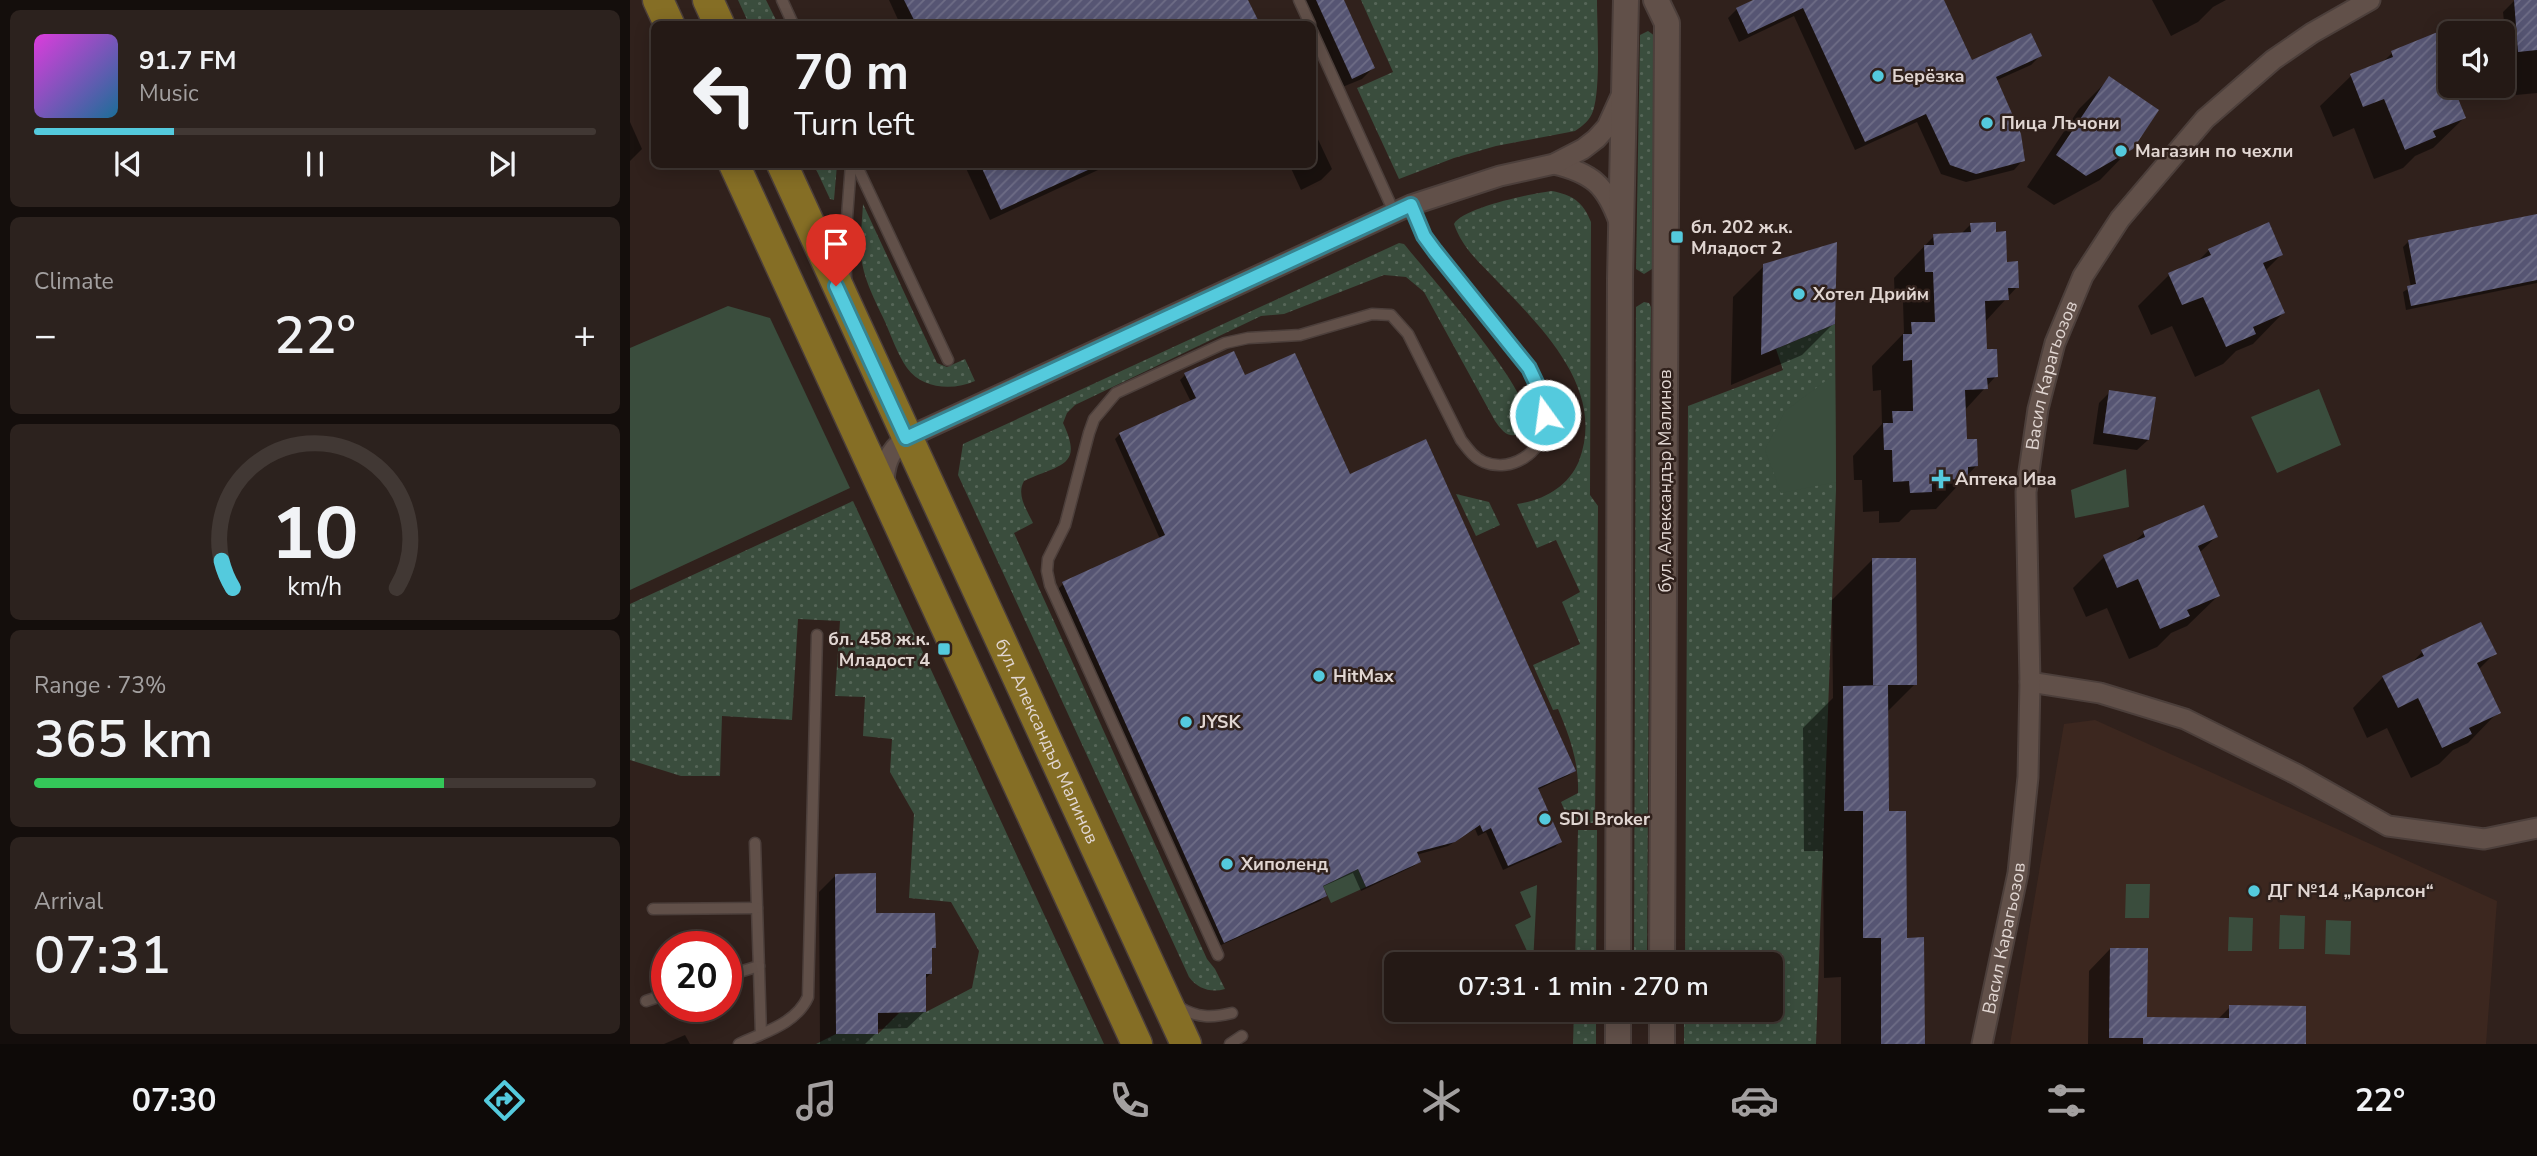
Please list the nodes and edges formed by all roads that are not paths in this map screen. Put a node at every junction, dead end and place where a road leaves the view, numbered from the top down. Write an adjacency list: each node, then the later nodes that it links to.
1 (658, 0): 9 (main road)
2 (708, 0): 10 (main road)
3 (782, 0): 11 (lane)
4 (1299, 0): 12 (lane)
5 (1626, 0): 13 (street)
6 (1656, 0): 8 (street, бул. Александър Малинов)
7 (2370, 0): 28 (street, Васил Карагьозов)
8 (1671, 11): 13 (street); 34 (street, бул. Александър Малинов)
9 (668, 21)
10 (718, 21)
11 (792, 21)
12 (1309, 21)
13 (1625, 38): 15 (street)
14 (1316, 39): 21 (lane)
15 (1624, 85): 16 (street); 22 (street)
16 (1554, 164): 21 (street); 22 (street)
17 (736, 168): 26 (main road)
18 (784, 168): 23 (main road, бул. Александър Малинов)
19 (853, 168): 23 (lane)
20 (855, 168): 24 (lane)
21 (1403, 209): 25 (street); 35 (lane)
22 (1621, 227): 33 (street)
23 (847, 310): 25 (main road, бул. Александър Малинов)
24 (948, 359)
25 (906, 438): 26 (street); 38 (main road, бул. Александър Малинов)
26 (884, 488): 47 (main road)
27 (817, 635): 44 (lane)
28 (2030, 681): 29 (street); 52 (street, Васил Карагьозов)
29 (2537, 828)
30 (755, 843): 31 (lane)
31 (757, 908): 32 (lane); 36 (lane)
32 (653, 909)
33 (1618, 952)
34 (1662, 952)
35 (1218, 955)
36 (759, 966): 37 (lane); 44 (lane)
37 (742, 971)
38 (1161, 990): 41 (lane); 48 (main road, бул. Александър Малинов)
39 (651, 999): 40 (lane)
40 (646, 1001)
41 (1232, 1013)
42 (1618, 1022): 50 (street)
43 (1662, 1022): 51 (street)
44 (761, 1034): 46 (lane)
45 (1242, 1036): 49 (lane)
46 (740, 1044)
47 (1137, 1044)
48 (1186, 1044)
49 (1230, 1044)
50 (1618, 1044)
51 (1662, 1044)
52 (1982, 1044)

